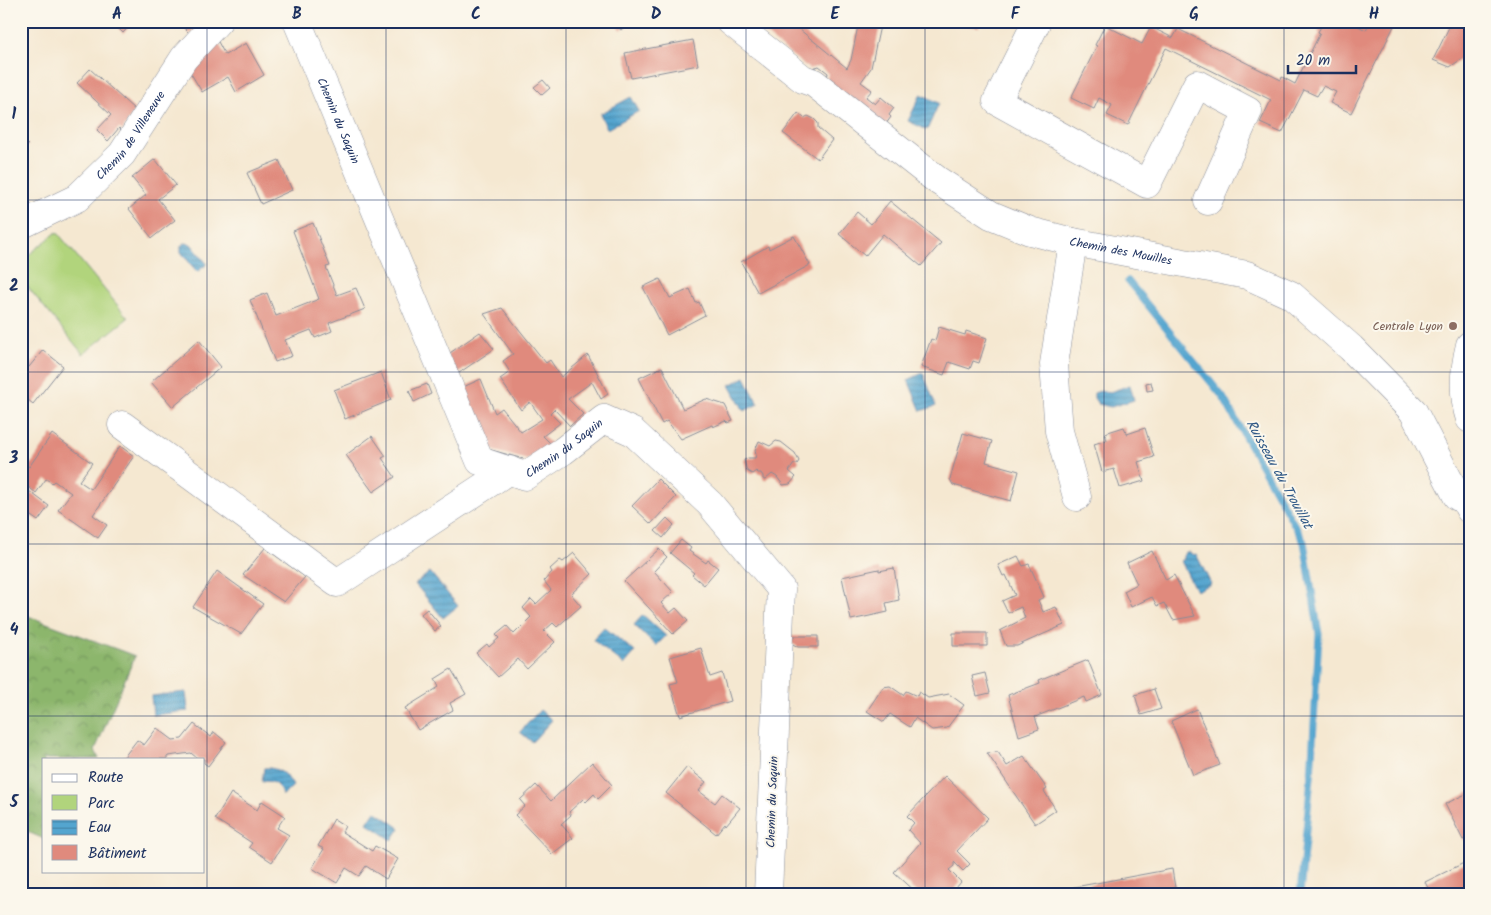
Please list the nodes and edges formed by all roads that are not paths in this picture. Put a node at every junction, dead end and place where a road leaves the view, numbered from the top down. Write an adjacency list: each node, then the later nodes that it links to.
1 (218, 21): 6 (street, Chemin de Villeneuve)
2 (297, 21): 11 (street, Chemin du Saquin)
3 (730, 21): 7 (street, Chemin des Mouilles)
4 (1037, 21): 5 (street)
5 (1208, 201)
6 (21, 225)
7 (1073, 242): 12 (street); 13 (street, Chemin des Mouilles)
8 (1470, 345): 9 (street)
9 (1470, 419)
10 (122, 425): 11 (street)
11 (509, 470): 14 (street, Chemin du Saquin)
12 (1077, 497)
13 (1470, 510)
14 (768, 894)

